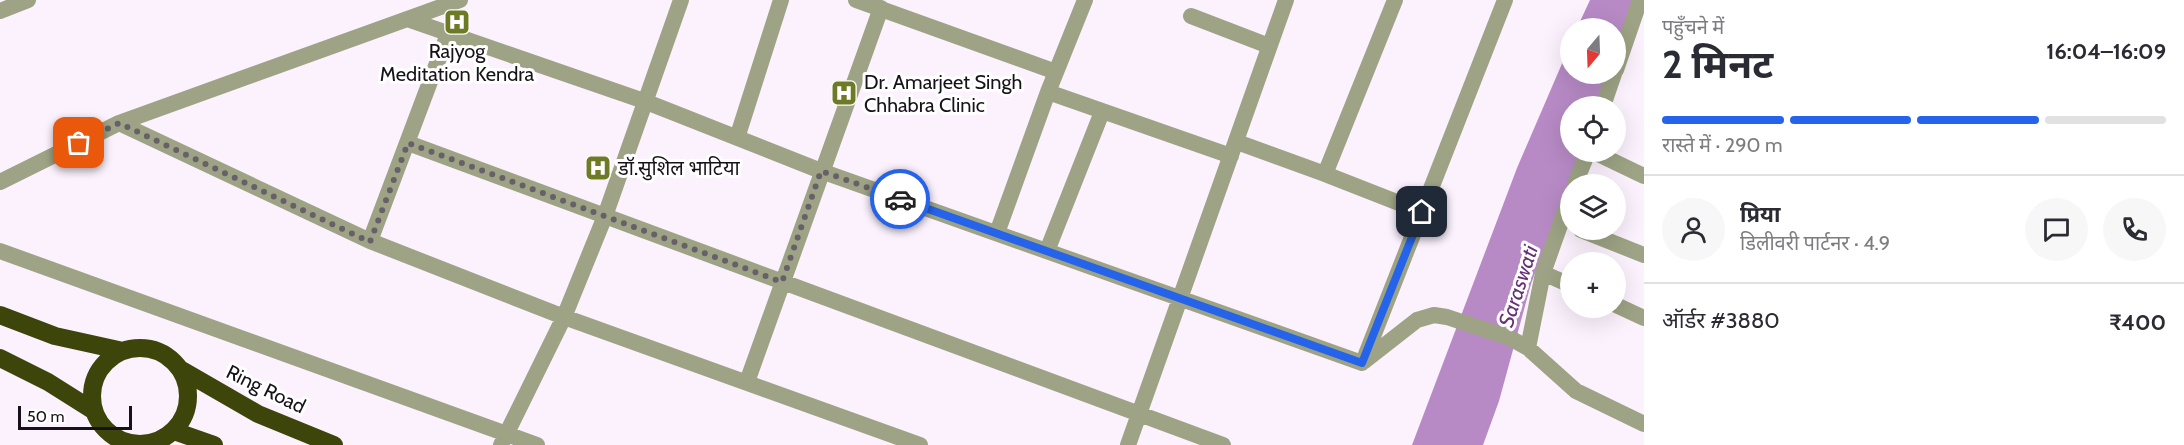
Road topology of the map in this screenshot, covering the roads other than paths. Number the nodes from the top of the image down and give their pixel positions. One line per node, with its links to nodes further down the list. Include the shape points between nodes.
1 (28, 0): 12 (street)
2 (460, 0): 14 (street)
3 (681, 0): 20 (street)
4 (781, 0): 23 (street)
5 (856, 0): 11 (street)
6 (1085, 0): 18 (street)
7 (1286, 0): 17 (street)
8 (1395, 0): 28 (street)
9 (1505, 0): 31 (street)
10 (1640, 0): 16 (street)
11 (881, 8): 18 (street); 27 (street)
12 (0, 11)
13 (1191, 16): 17 (street)
14 (407, 18): 15 (street); 22 (street)
15 (448, 34): 20 (street); 24 (street)
16 (1626, 40)
17 (1269, 46): 25 (street)
18 (1056, 72): 19 (street)
19 (1047, 92): 21 (street); 33 (street)
20 (644, 101): 23 (street); 32 (street)
21 (1102, 112): 25 (street); 38 (street)
22 (119, 123): 30 (street); 36 (street)
23 (737, 138): 27 (street)
24 (408, 143): 32 (street); 36 (street)
25 (1234, 149): 28 (street); 43 (street)
26 (1615, 162): 29 (street)
27 (821, 171): 33 (street); 42 (street)
28 (1325, 174): 31 (street)
29 (1644, 176)
30 (0, 182)
31 (1422, 212): 51 (street)
32 (605, 216): 42 (street); 46 (street)
33 (997, 233): 38 (street)
34 (1560, 236): 40 (street)
35 (1606, 240): 39 (street)
36 (370, 242): 46 (street)
37 (0, 251): 58 (street)
38 (1047, 251): 43 (street)
39 (1644, 255)
40 (1543, 273): 41 (street); 48 (street)
41 (1560, 281)
42 (782, 282): 53 (street); 55 (street)
43 (1179, 298): 51 (street); 55 (street)
44 (1626, 310): 47 (street)
45 (0, 315): 49 (highway, via 55,336)
46 (564, 317): 53 (street); 58 (street)
47 (1644, 318)
48 (1528, 348): 51 (street, via 1510,338 1434,315 1417,320); 56 (street, via 1576,391)
49 (123, 351): 52 (highway, via 154,350); 54 (highway, via 112,357 97,375)
50 (0, 358): 54 (highway)
51 (1362, 363)
52 (180, 369): 57 (highway, via 187,387 187,408); 60 (highway, Ring Road, via 258,414)
53 (747, 382): 62 (street)
54 (94, 411): 57 (highway, via 104,429 124,442 150,444)
55 (1138, 415): 63 (street); 64 (street)
56 (1644, 424)
57 (174, 431): 59 (highway)
58 (503, 439): 61 (street)
59 (214, 445)
60 (334, 445)
61 (537, 445)
62 (920, 445)
63 (1128, 445)
64 (1223, 445)

